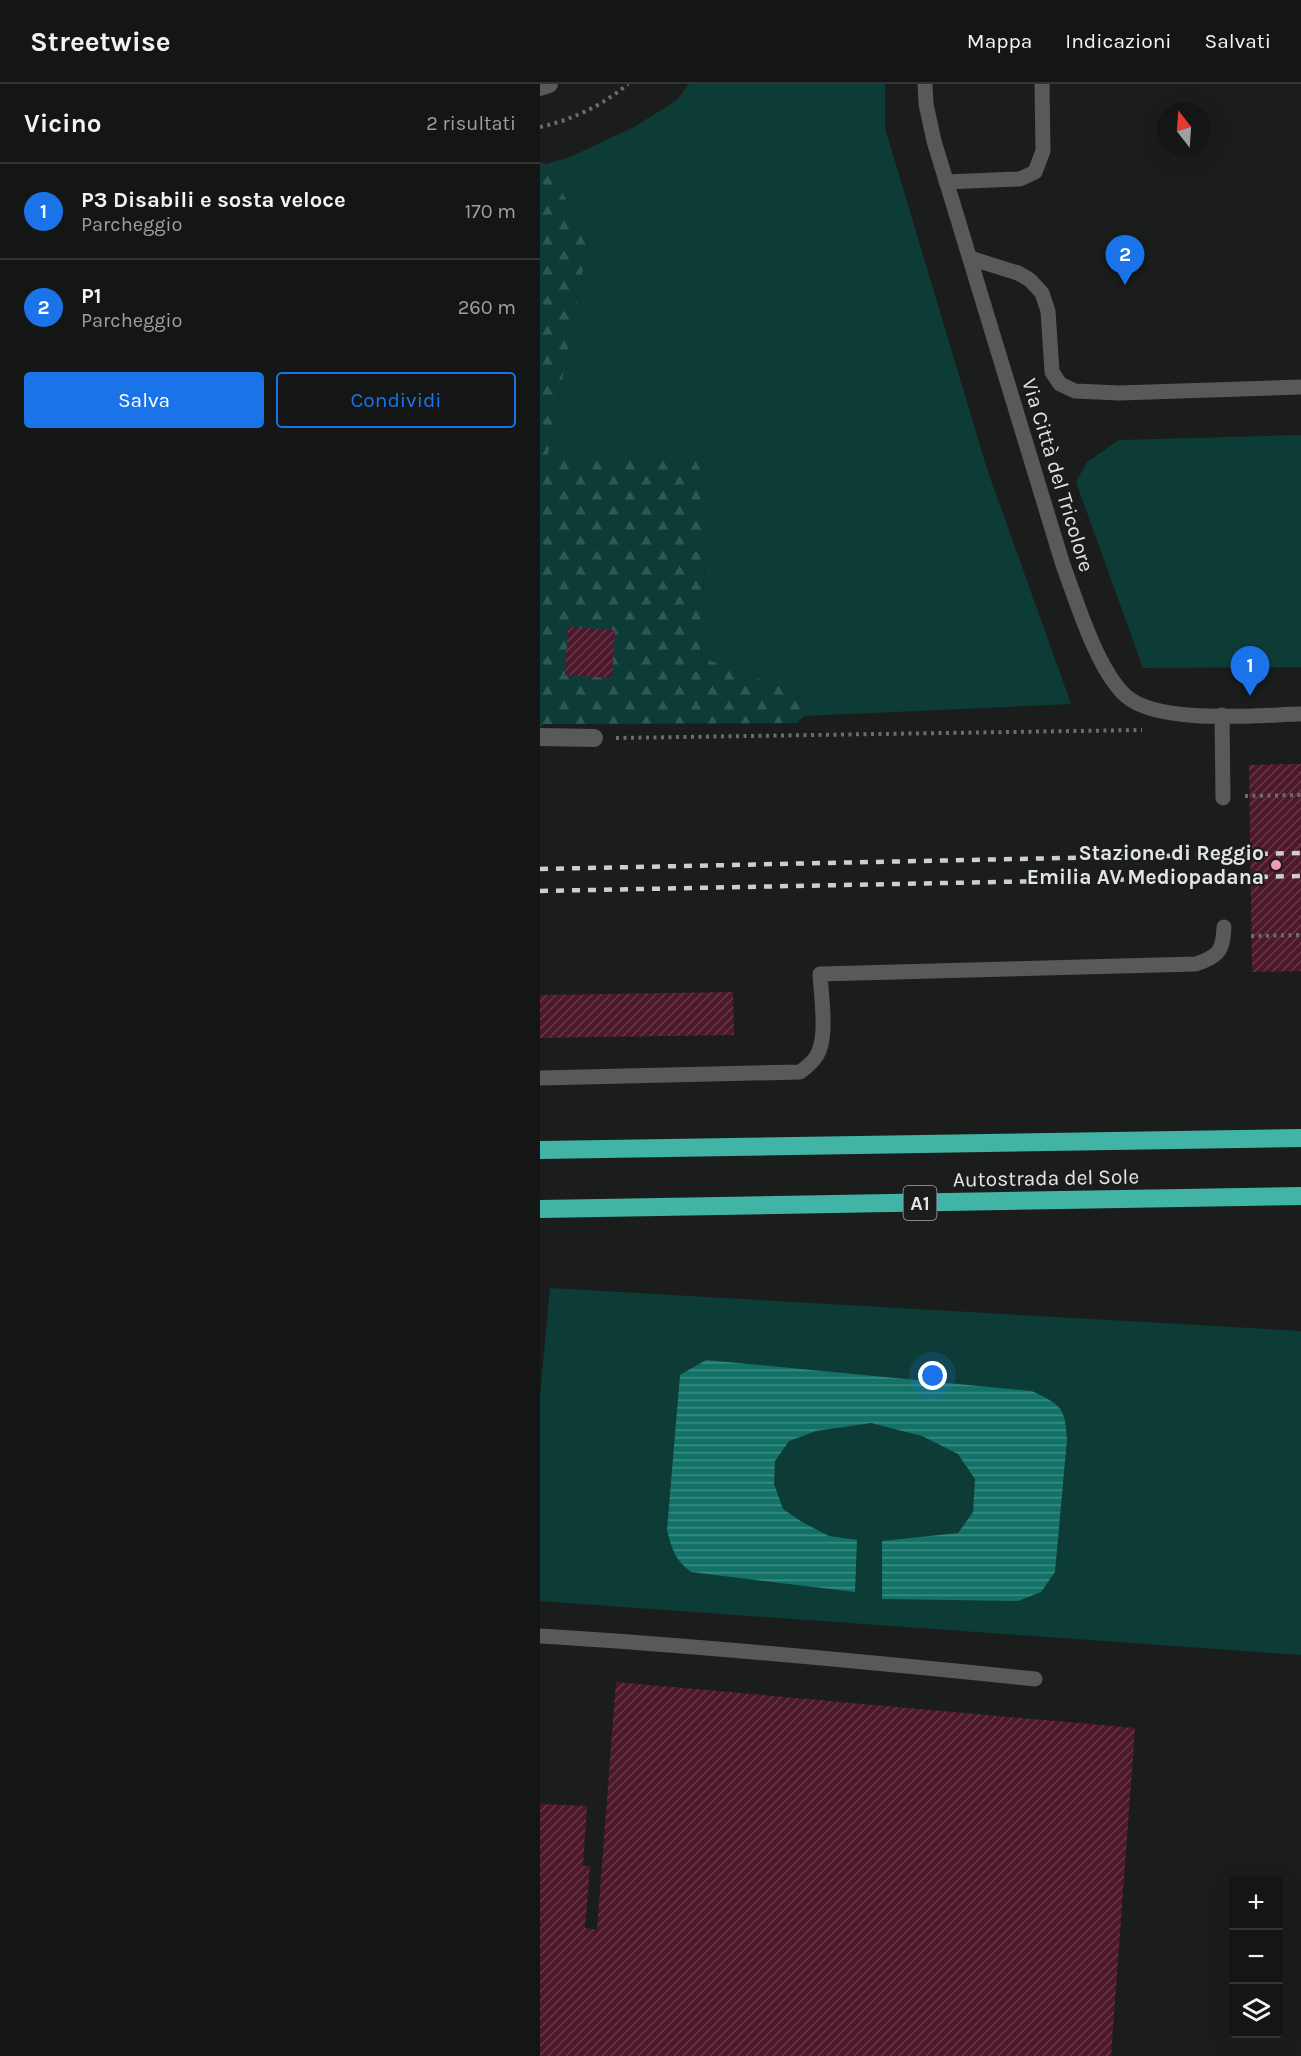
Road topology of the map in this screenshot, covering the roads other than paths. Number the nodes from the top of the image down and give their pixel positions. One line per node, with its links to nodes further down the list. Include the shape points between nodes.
1 (549, 84): 4 (street)
2 (926, 84): 5 (lane, Via Città del Tricolore, via 926,104)
3 (1042, 84): 5 (lane, via 1043,151 1035,172 1020,179)
4 (540, 87)
5 (946, 182): 6 (lane, Via Città del Tricolore)
6 (970, 258): 7 (lane, via 1018,273 1042,293 1048,311 1052,372 1060,384 1075,391); 9 (lane, Via Città del Tricolore, via 1063,565 1102,662 1127,697 1149,709 1174,715)
7 (1301, 387)
8 (1301, 714): 9 (lane, Via Città del Tricolore)
9 (1222, 715): 12 (lane)
10 (540, 737): 11 (street)
11 (594, 738)
12 (1223, 798)
13 (1224, 927): 14 (lane, via 1223,945 1212,958 1196,964 820,974 820,1051 800,1072)
14 (540, 1078)
15 (1301, 1138): 16 (highway, Autostrada del Sole)
16 (540, 1150)
17 (1301, 1196): 18 (highway, Autostrada del Sole / A1)
18 (540, 1209)
19 (540, 1636): 20 (lane, via 856,1660)
20 (1035, 1679)

